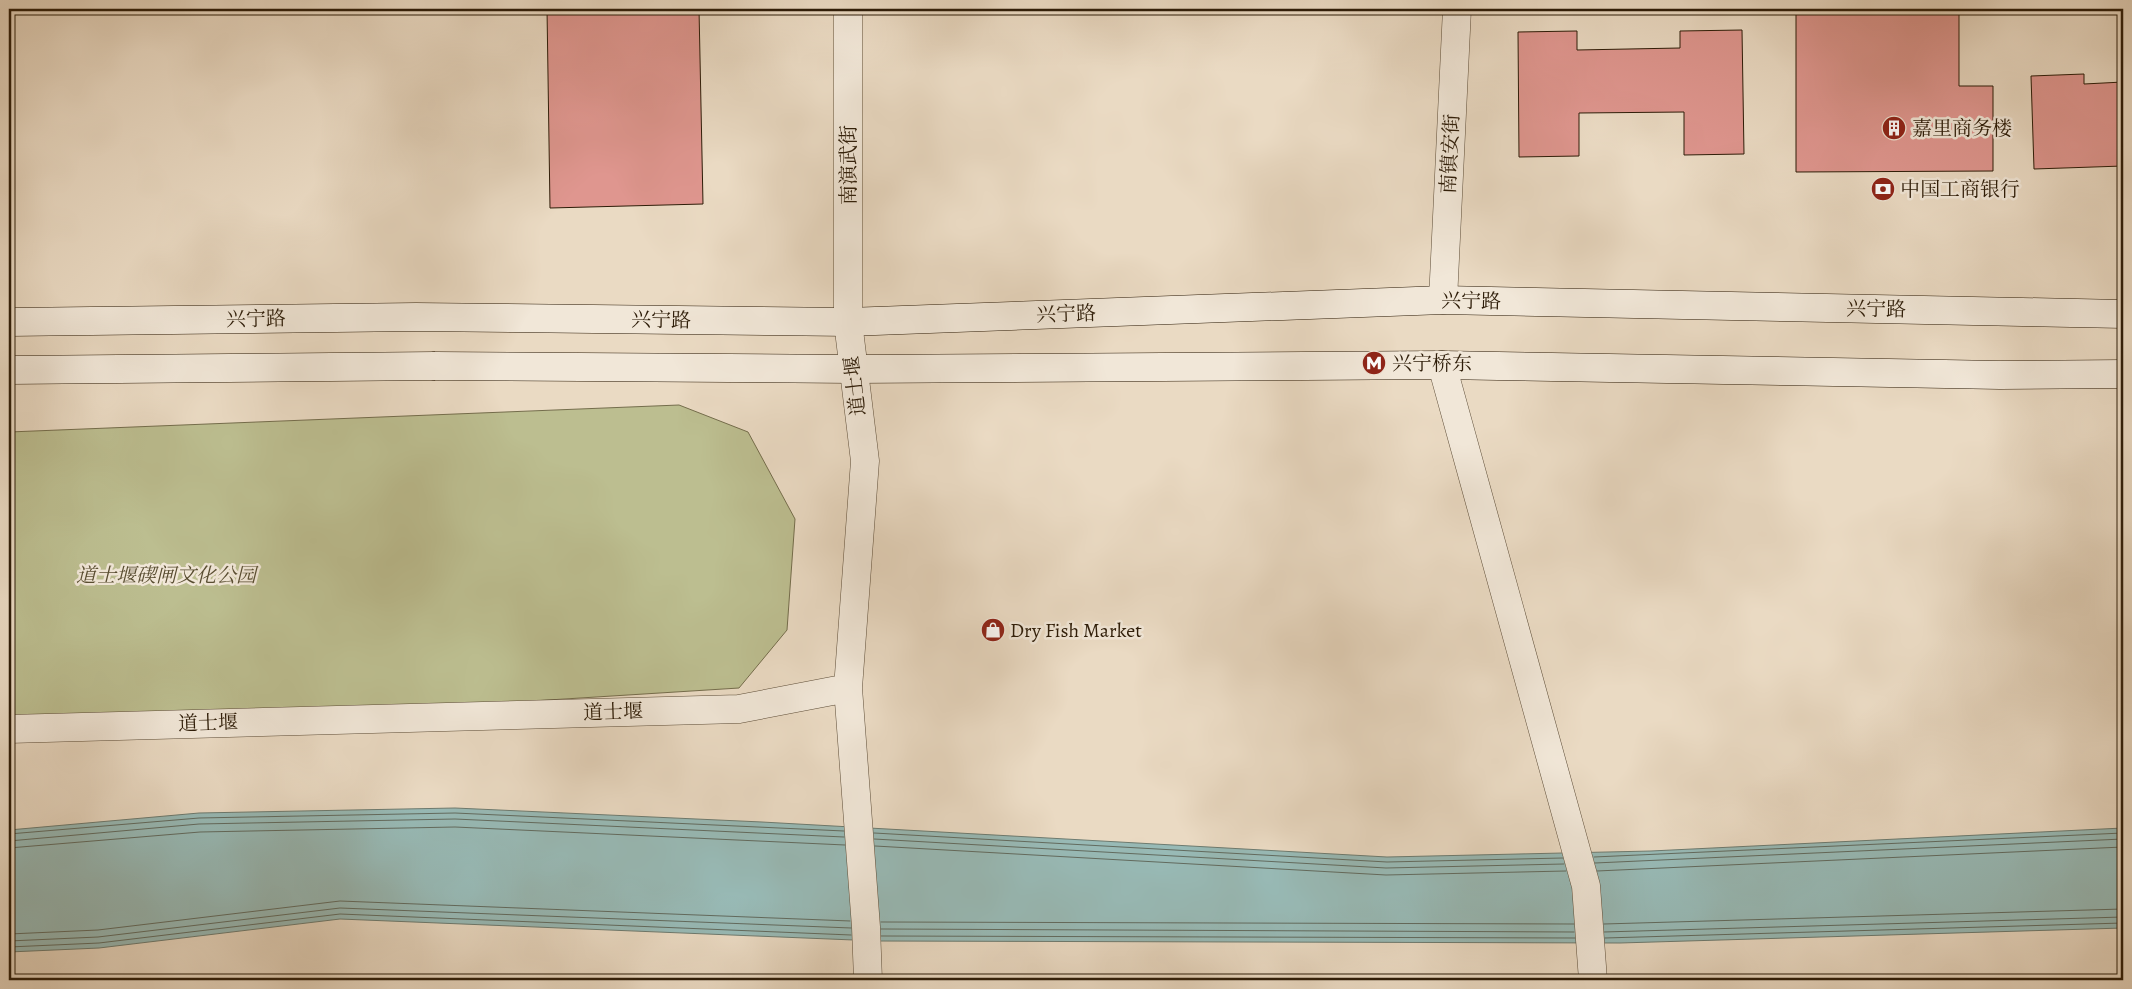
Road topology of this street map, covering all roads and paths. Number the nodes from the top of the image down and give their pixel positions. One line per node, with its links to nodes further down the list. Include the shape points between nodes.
1 (848, 9): 6 (main road, 南演武街)
2 (1457, 9): 3 (main road, 南镇安街)
3 (1443, 300): 4 (main road, 兴宁路); 6 (main road, 兴宁路)
4 (2123, 314)
5 (9, 322): 6 (main road, 兴宁路, via 416,318)
6 (848, 322): 8 (main road, 道士堰)
7 (1442, 366): 8 (main road); 10 (main road); 13 (main road, via 1586,886)
8 (853, 369): 9 (main road, bridge, via 434,366); 11 (main road, 道士堰, via 865,462)
9 (9, 370)
10 (2123, 374)
11 (848, 688): 12 (main road, 道士堰, via 739,709); 14 (main road)
12 (9, 729)
13 (1592, 977)
14 (868, 980)

